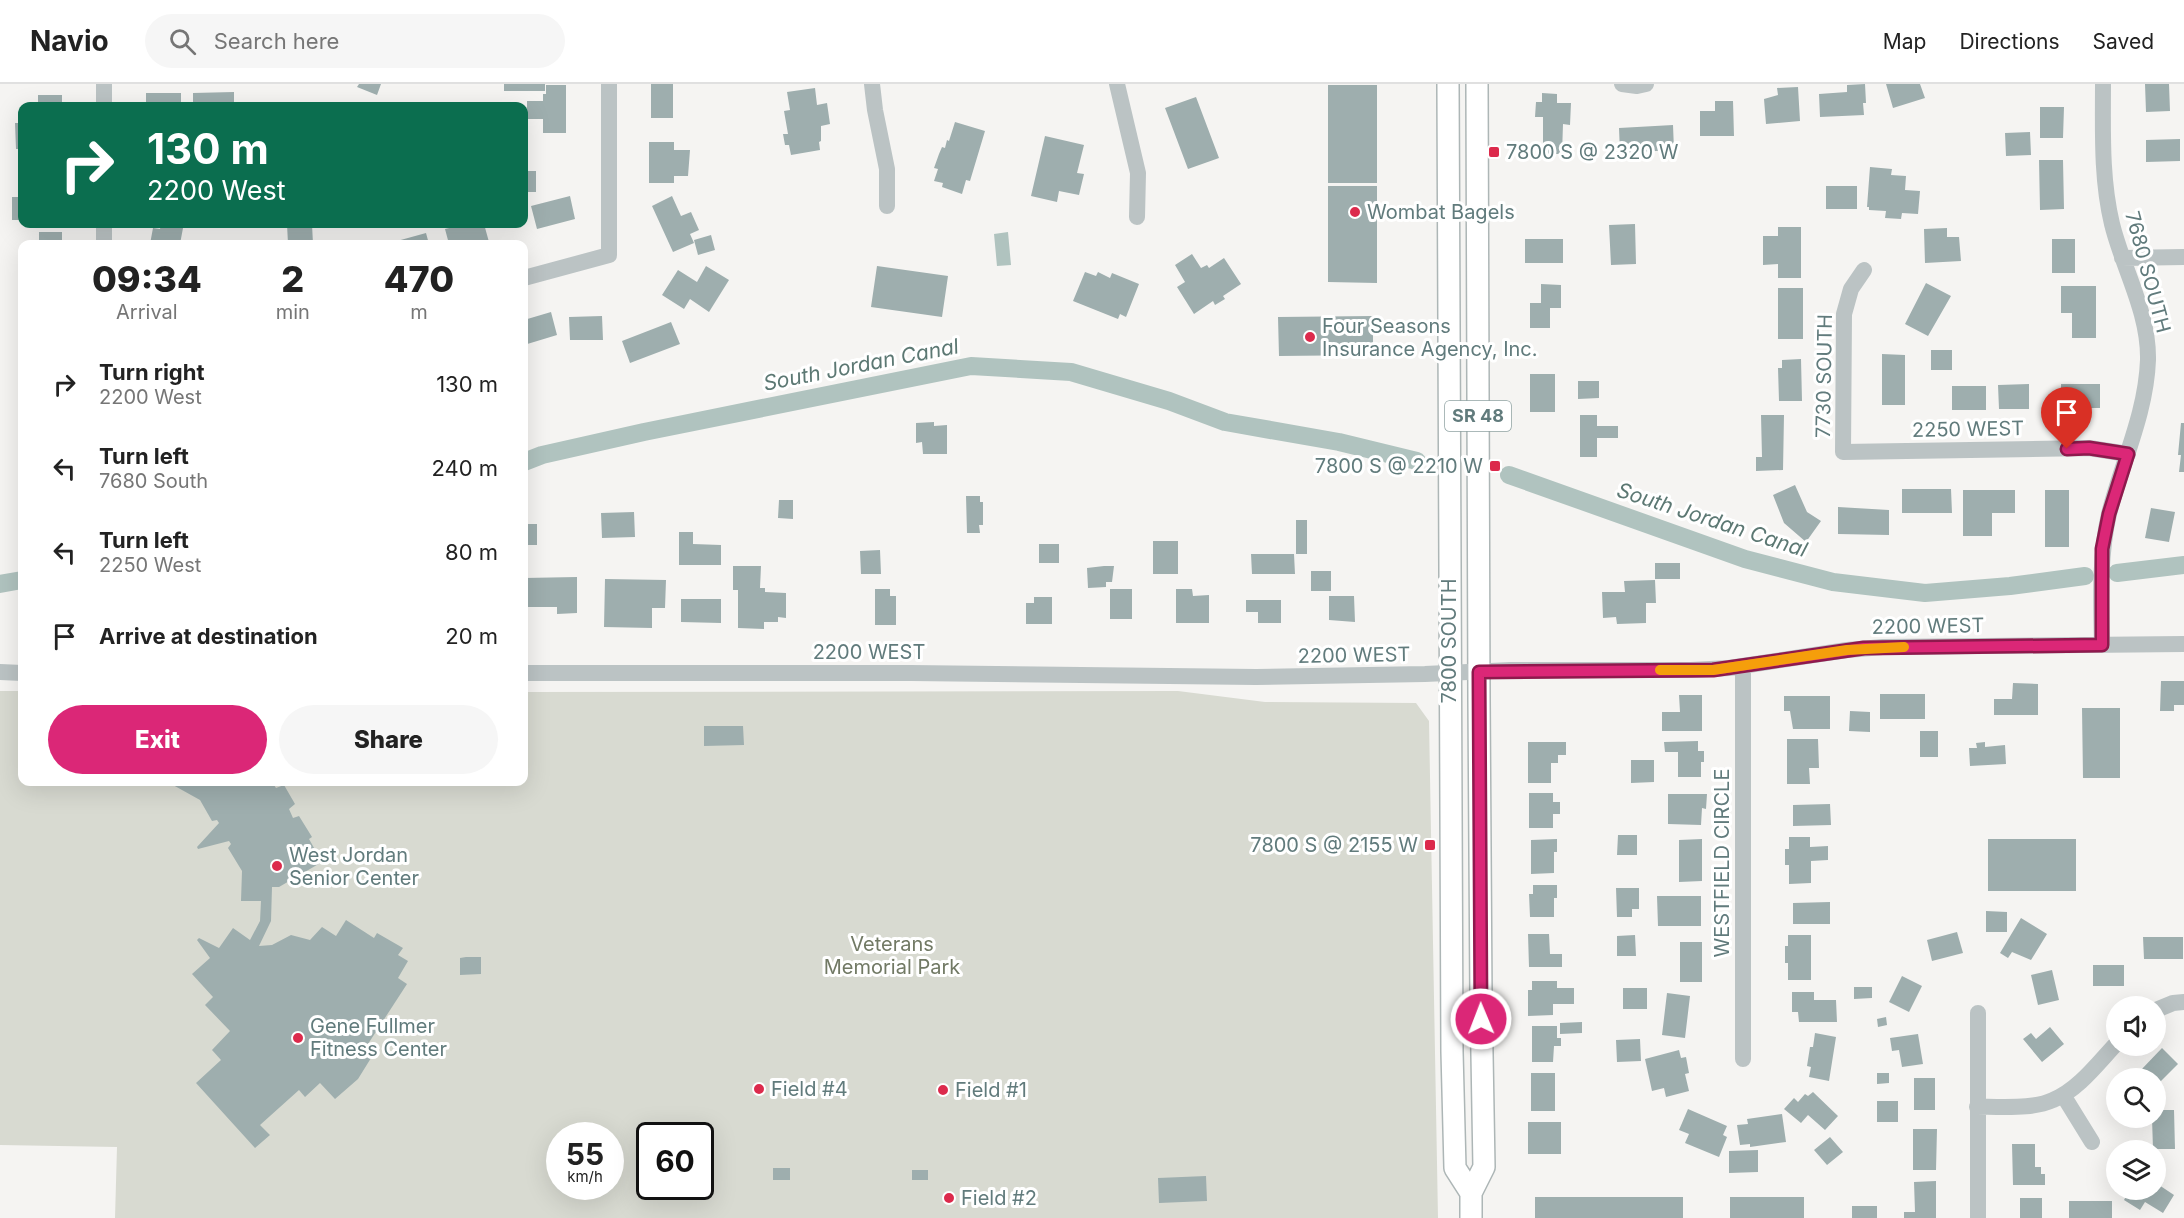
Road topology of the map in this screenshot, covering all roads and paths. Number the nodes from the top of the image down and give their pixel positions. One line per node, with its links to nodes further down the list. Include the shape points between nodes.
1 (104, 84): 10 (street)
2 (609, 84): 16 (street, via 609,255)
3 (872, 84): 11 (street, via 887,169)
4 (1117, 84): 12 (street, via 1138,173)
5 (1448, 84): 26 (main road, 7800 SOUTH / SR 48)
6 (1478, 84): 23 (main road, 7800 SOUTH / SR 48)
7 (1622, 84): 8 (street)
8 (1646, 84)
9 (2103, 84): 14 (street, 7680 SOUTH, via 2106,197)
10 (104, 102)
11 (887, 206)
12 (1137, 217)
13 (2184, 257): 14 (street)
14 (2122, 258): 18 (street, 7680 SOUTH, via 2145,327 2148,358 2145,393)
15 (1864, 270): 17 (street, 7730 SOUTH, via 1851,289 1844,314)
16 (528, 277)
17 (1843, 452): 18 (street, 2250 WEST, via 2089,448)
18 (2128, 454): 20 (street, 7680 SOUTH, via 2102,549)
19 (2184, 644): 20 (street, 2200 WEST)
20 (2102, 645): 21 (street, 2200 WEST, via 1864,648)
21 (1743, 666): 23 (street, 2200 WEST); 31 (street, WESTFIELD CIRCLE)
22 (0, 672): 24 (street)
23 (1479, 672): 26 (street, 2200 WEST); 35 (main road, 7800 SOUTH / SR 48, via 1484,1167)
24 (18, 673)
25 (528, 673): 26 (street, 2200 WEST, via 1256,677)
26 (1449, 673): 35 (main road, 7800 SOUTH / SR 48, via 1455,1168)
27 (2184, 1002): 28 (street)
28 (2166, 1006)
29 (1978, 1013): 33 (street)
30 (2106, 1054): 32 (street)
31 (1743, 1059)
32 (2063, 1095): 33 (street, via 2039,1104); 34 (street)
33 (1977, 1107): 37 (street)
34 (2092, 1142)
35 (1471, 1193): 36 (main road, 7800 SOUTH / SR 48)
36 (1471, 1218)
37 (1978, 1218)

